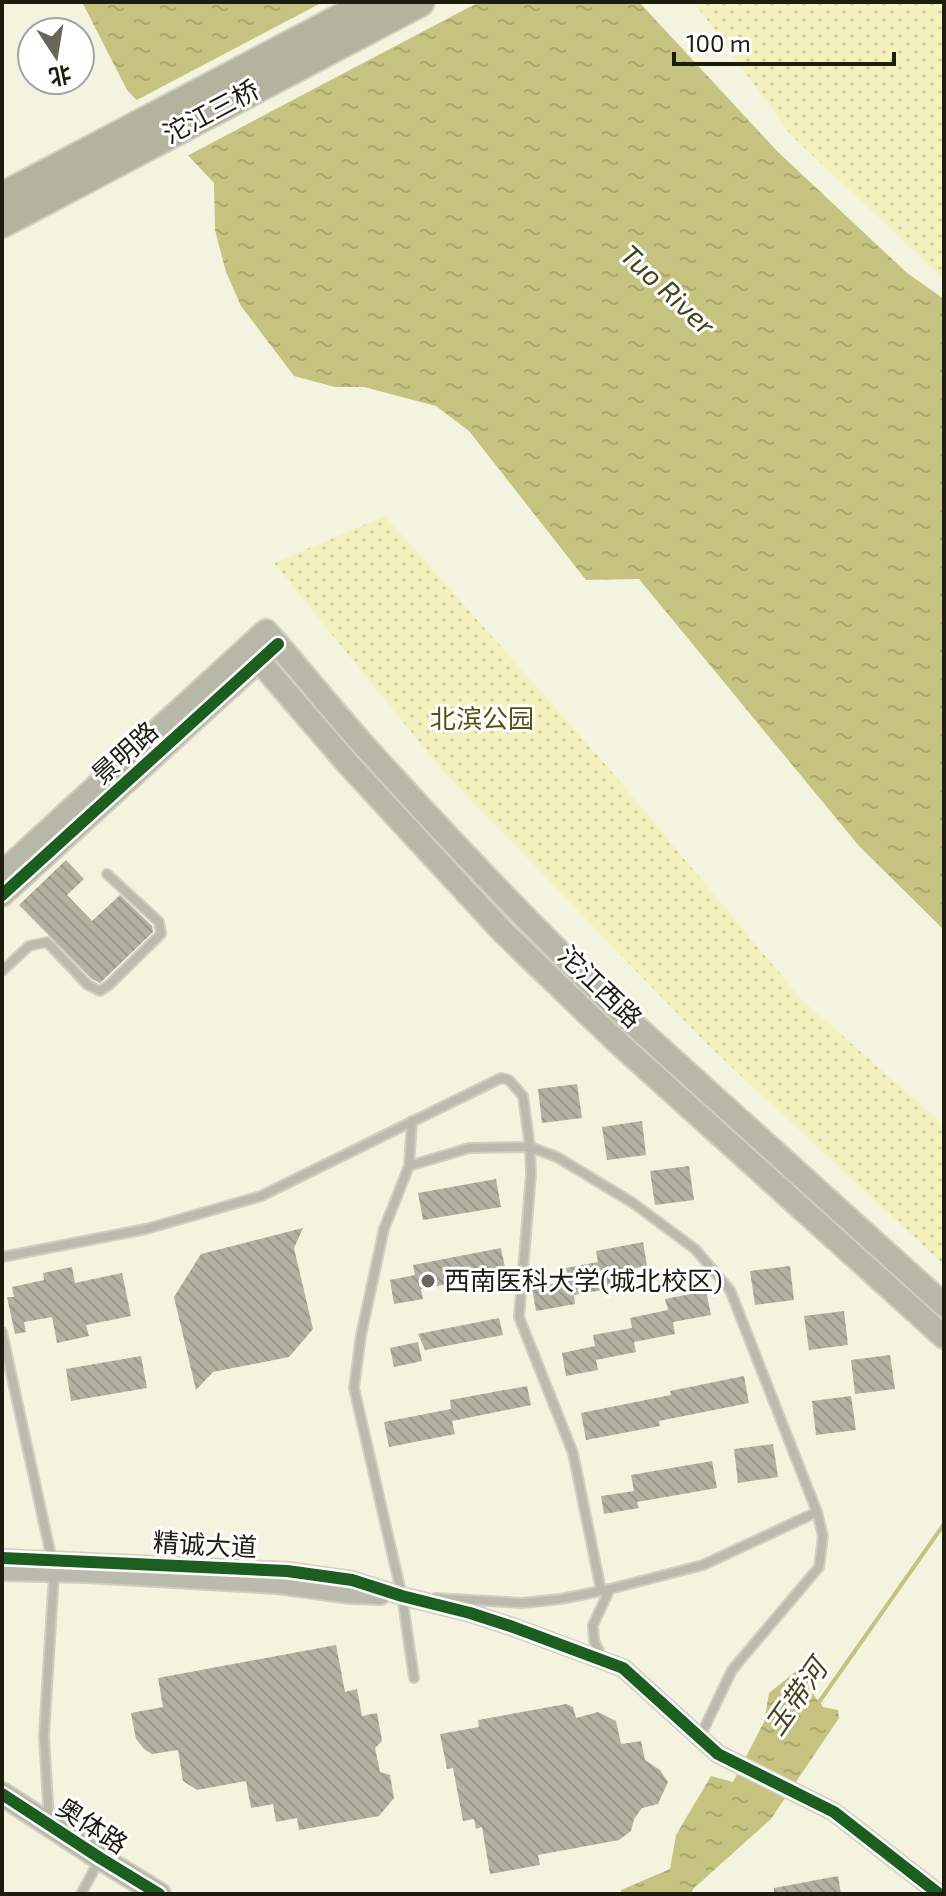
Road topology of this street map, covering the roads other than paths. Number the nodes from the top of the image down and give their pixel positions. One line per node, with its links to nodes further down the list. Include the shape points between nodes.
1 (372, 2): 3 (highway, 沱江三桥)
2 (420, 2): 4 (highway, 沱江三桥)
3 (2, 197)
4 (2, 223)
5 (272, 638): 6 (main road, 景明路); 15 (main road, 沱江西路, via 445,834 583,976)
6 (253, 654): 7 (main road, 景明路); 9 (main road, 景明路); 17 (main road, 沱江西路, via 503,932)
7 (2, 873)
8 (107, 874): 10 (lane, via 159,922 161,934 109,985 100,991 88,985 47,942 29,946)
9 (2, 895)
10 (2, 971)
11 (412, 1121): 12 (lane, via 501,1078 523,1096); 13 (lane); 14 (lane, via 261,1196 146,1229)
12 (530, 1147): 13 (lane, via 469,1148); 18 (lane, via 557,1157 633,1203 695,1249 730,1290); 22 (lane, via 519,1317 573,1453)
13 (409, 1166): 23 (lane, via 384,1229 354,1388)
14 (2, 1257)
15 (944, 1305)
16 (2, 1332): 20 (lane)
17 (944, 1337)
18 (817, 1512): 22 (lane, via 703,1565); 26 (lane, via 823,1536 819,1567 732,1670)
19 (2, 1558): 20 (street, 精诚大道)
20 (53, 1567): 21 (street, 精诚大道); 23 (street, 精诚大道, via 287,1571 352,1580); 29 (lane, via 44,1736)
21 (2, 1572)
22 (606, 1590): 23 (lane, via 522,1603); 24 (lane, via 593,1625)
23 (402, 1596): 24 (street, 精诚大道, via 470,1613); 25 (lane)
24 (604, 1660): 26 (street, 精诚大道, via 623,1668)
25 (414, 1678)
26 (700, 1737): 34 (street, 精诚大道, via 718,1754 834,1812)
27 (2, 1794): 29 (main road, 奥体路)
28 (2, 1809): 30 (main road, 奥体路)
29 (49, 1825): 30 (main road, 奥体路)
30 (97, 1864): 31 (lane); 32 (main road, 奥体路); 33 (main road, 奥体路)
31 (81, 1894)
32 (134, 1894)
33 (159, 1894)
34 (939, 1894)

